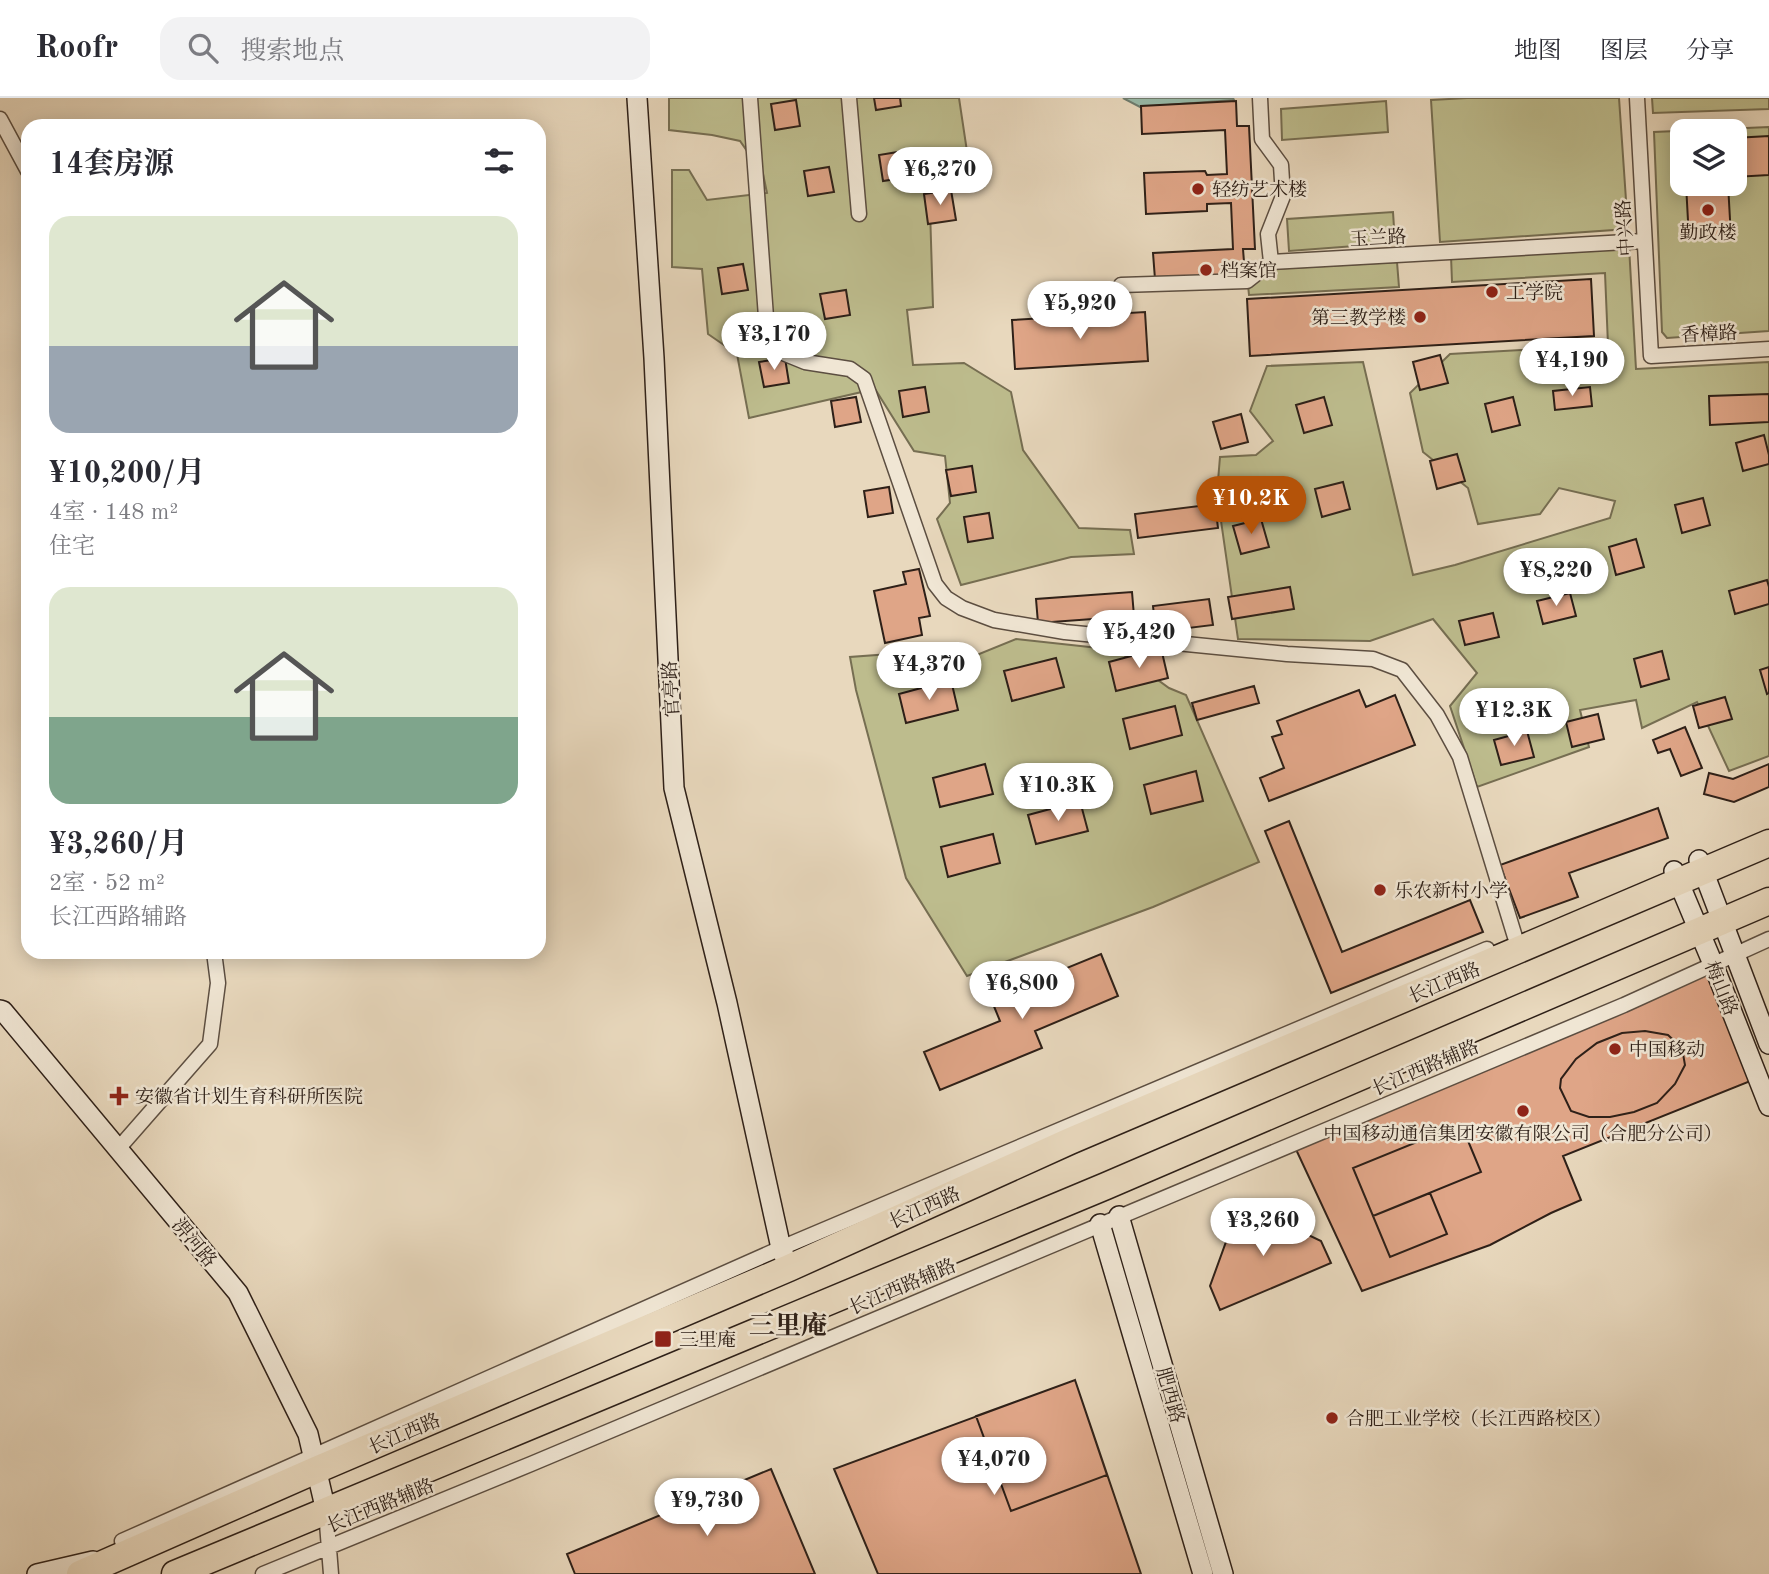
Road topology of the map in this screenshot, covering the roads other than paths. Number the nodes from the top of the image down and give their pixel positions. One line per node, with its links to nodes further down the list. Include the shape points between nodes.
1 (637, 98): 31 (street, 官亭路, via 674,788)
2 (750, 98): 20 (street, via 770,338 783,353 805,362 850,369 864,379 935,584 946,598 994,620 1065,632 1373,659 1402,670 1437,715 1460,757)
3 (849, 98): 8 (street)
4 (1261, 98): 10 (street, via 1262,139 1281,165 1283,197 1268,234)
5 (1637, 98): 9 (street, 中兴路)
6 (0, 120): 7 (street)
7 (21, 158)
8 (859, 214)
9 (1644, 241): 10 (street, 玉兰路); 13 (street, 中兴路)
10 (1271, 262): 11 (street, via 1247,281)
11 (1121, 285)
12 (1769, 349): 13 (street, 香樟路)
13 (1651, 356)
14 (1769, 830): 16 (street)
15 (1769, 844): 16 (highway, 长江西路)
16 (1701, 865): 17 (highway, 长江西路); 19 (street, 梅山路)
17 (1676, 876): 19 (street, 梅山路); 20 (street); 31 (highway, 长江西路, via 1070,1141)
18 (1769, 901): 19 (highway)
19 (1711, 927): 22 (street, 梅山路); 24 (street, 梅山路); 33 (highway, via 1106,1186)
20 (1515, 937): 31 (street)
21 (1769, 939): 22 (street, 长江西路辅路)
22 (1735, 954): 24 (street, 长江西路辅路); 26 (street, 梅山路)
23 (215, 959): 28 (street, via 218,983 210,1044)
24 (1713, 964): 27 (street, 梅山路); 29 (street, 长江西路辅路)
25 (0, 1010): 28 (street, 淠河路)
26 (1769, 1044)
27 (1769, 1106)
28 (118, 1149): 32 (street, 淠河路, via 238,1293 308,1434)
29 (1119, 1216): 30 (street, 长江西路辅路); 41 (street, 肥西路)
30 (1100, 1224): 34 (street, 长江西路辅路); 40 (street, 肥西路)
31 (785, 1258): 32 (highway, 长江西路)
32 (315, 1463): 33 (street, 淠河路); 35 (street); 35 (highway, 长江西路, via 128,1553)
33 (326, 1511): 34 (street); 37 (highway)
34 (328, 1547): 38 (street, 长江西路辅路); 39 (street)
35 (71, 1571): 36 (street)
36 (37, 1574)
37 (175, 1574)
38 (263, 1574)
39 (331, 1574)
40 (1203, 1574)
41 (1223, 1574)

